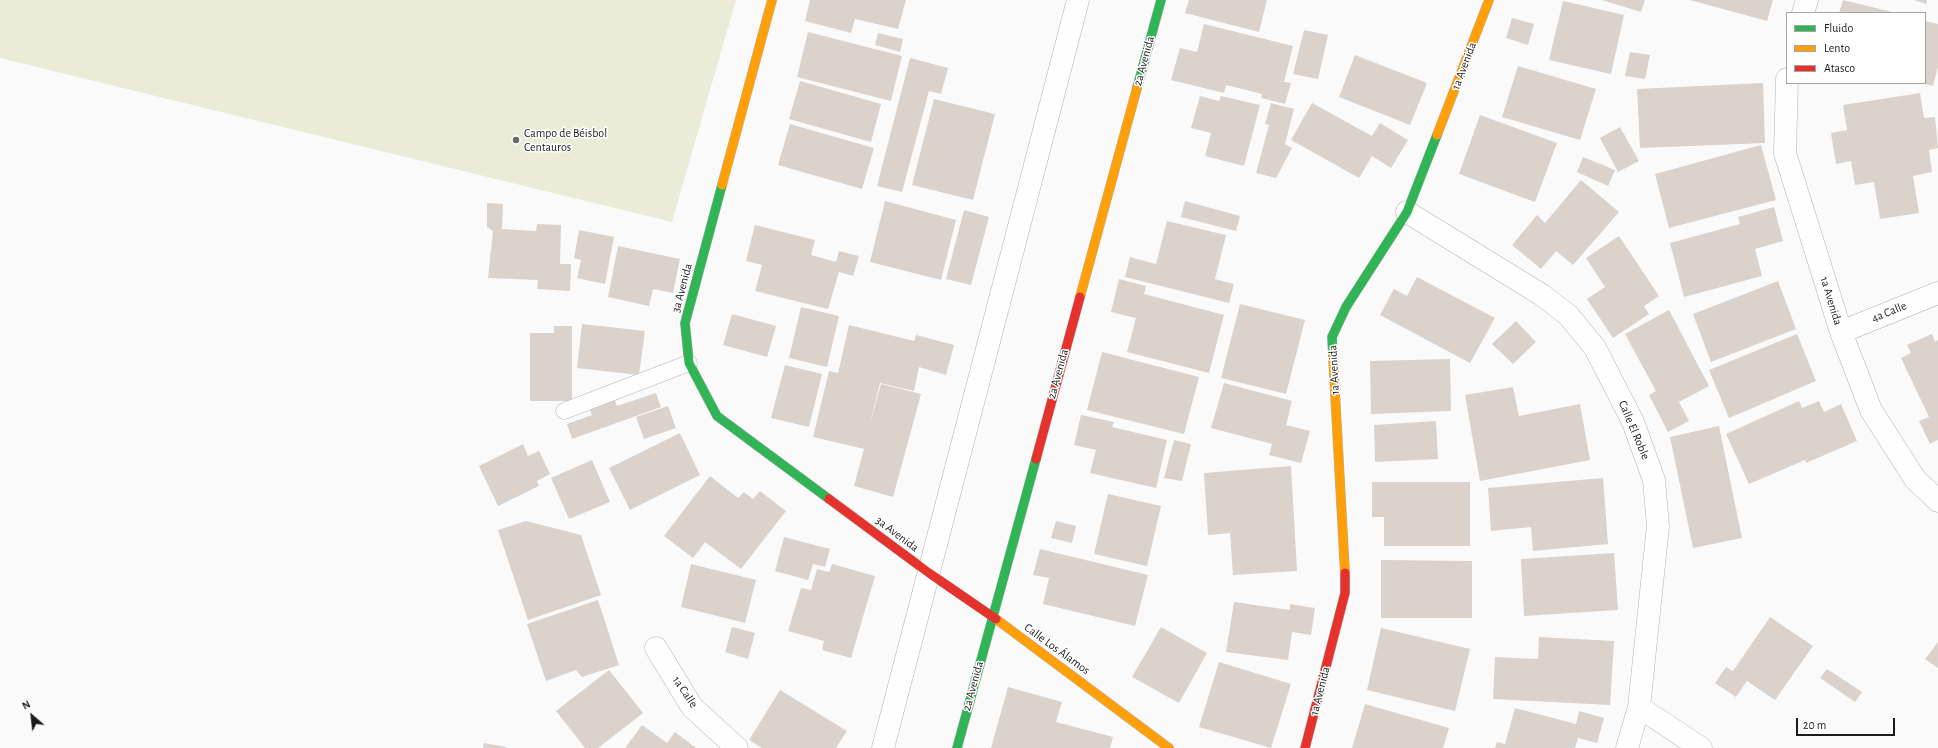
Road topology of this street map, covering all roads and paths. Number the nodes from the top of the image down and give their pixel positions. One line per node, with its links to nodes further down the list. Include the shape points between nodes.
1 (772, 0): 11 (street, 3a Avenida, via 685,323)
2 (1078, 0): 14 (street)
3 (1161, 0): 15 (street, 2a Avenida)
4 (1490, 0): 8 (street, 1a Avenida)
5 (1807, 0): 6 (street)
6 (1803, 12)
7 (1787, 84): 10 (street, 1a Avenida, via 1786,153)
8 (1406, 212): 17 (street, Calle El Roble, via 1542,295 1568,315 1595,348 1633,422 1654,480 1658,526); 22 (street, 1a Avenida, via 1346,307 1332,337 1345,593)
9 (1938, 293): 10 (street, 4a Calle)
10 (1841, 332): 13 (street, 1a Avenida, via 1871,410 1915,479)
11 (689, 363): 12 (lane); 14 (street, 3a Avenida, via 717,416)
12 (564, 411)
13 (1938, 502)
14 (929, 573): 15 (street, Calle Los Álamos); 19 (street)
15 (992, 616): 20 (street, 2a Avenida); 21 (street, Calle Los Álamos)
16 (656, 648): 18 (street, 1a Calle, via 692,707)
17 (1638, 707): 23 (street, Calle El Roble); 24 (street)
18 (737, 748)
19 (883, 748)
20 (957, 748)
21 (1169, 748)
22 (1305, 748)
23 (1627, 748)
24 (1701, 748)

